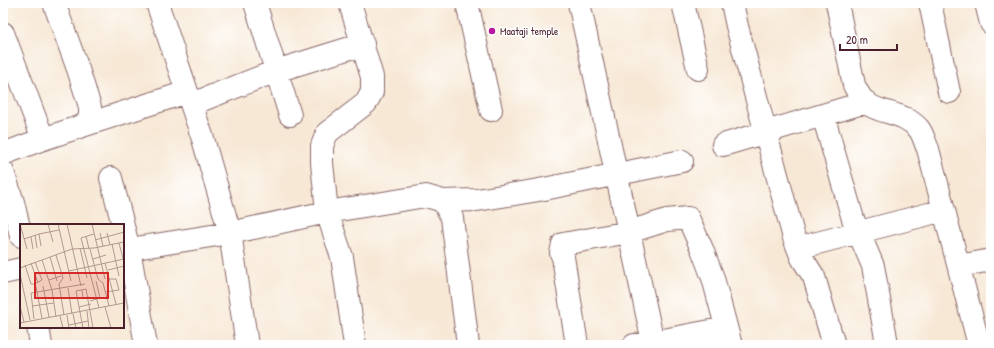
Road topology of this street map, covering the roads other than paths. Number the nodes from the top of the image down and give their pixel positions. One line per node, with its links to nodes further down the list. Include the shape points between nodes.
1 (54, 3): 23 (street, via 90,107 90,119)
2 (157, 3): 18 (street)
3 (254, 3): 16 (street)
4 (350, 3): 14 (street)
5 (466, 3): 20 (street)
6 (579, 3): 30 (street)
7 (683, 3): 15 (street)
8 (732, 3): 24 (street)
9 (838, 3): 19 (street, via 854,85)
10 (930, 3): 17 (street)
11 (986, 3): 12 (street)
12 (991, 23)
13 (3, 33): 25 (street)
14 (363, 44): 16 (street); 34 (street, via 372,77 372,92 366,103 327,134 322,146)
15 (698, 69)
16 (276, 71): 18 (street); 21 (street)
17 (949, 92)
18 (189, 98): 23 (street); 39 (street)
19 (866, 102): 22 (street); 33 (street, via 875,108 904,117 919,130 928,149)
20 (491, 110)
21 (290, 115)
22 (823, 115): 24 (street); 38 (street)
23 (82, 126): 25 (street)
24 (767, 132): 26 (street); 41 (street)
25 (43, 139): 27 (street)
26 (723, 145)
27 (3, 154)
28 (682, 161): 30 (street)
29 (3, 172): 36 (street)
30 (616, 175): 32 (street, via 477,200); 37 (street)
31 (111, 178): 35 (street)
32 (443, 202): 34 (street, via 426,196); 54 (street, via 452,218)
33 (944, 210): 38 (street); 44 (street)
34 (327, 212): 39 (street); 53 (street, via 342,257)
35 (122, 224)
36 (20, 232)
37 (629, 232): 48 (street, via 667,220 688,218 712,278); 49 (street); 55 (street, via 563,244 561,252)
38 (858, 232): 41 (street); 57 (street, via 873,266 886,338)
39 (230, 233): 42 (street); 52 (street)
40 (124, 234): 42 (street)
41 (798, 248): 56 (street, via 814,277)
42 (126, 250): 51 (street)
43 (991, 260): 44 (street)
44 (959, 266): 58 (street)
45 (20, 269): 46 (street)
46 (3, 272)
47 (38, 328): 50 (street)
48 (728, 336): 49 (street)
49 (644, 343)
50 (41, 345)
51 (146, 345)
52 (248, 345)
53 (356, 345)
54 (468, 345)
55 (577, 345)
56 (834, 345)
57 (885, 345)
58 (979, 345)

